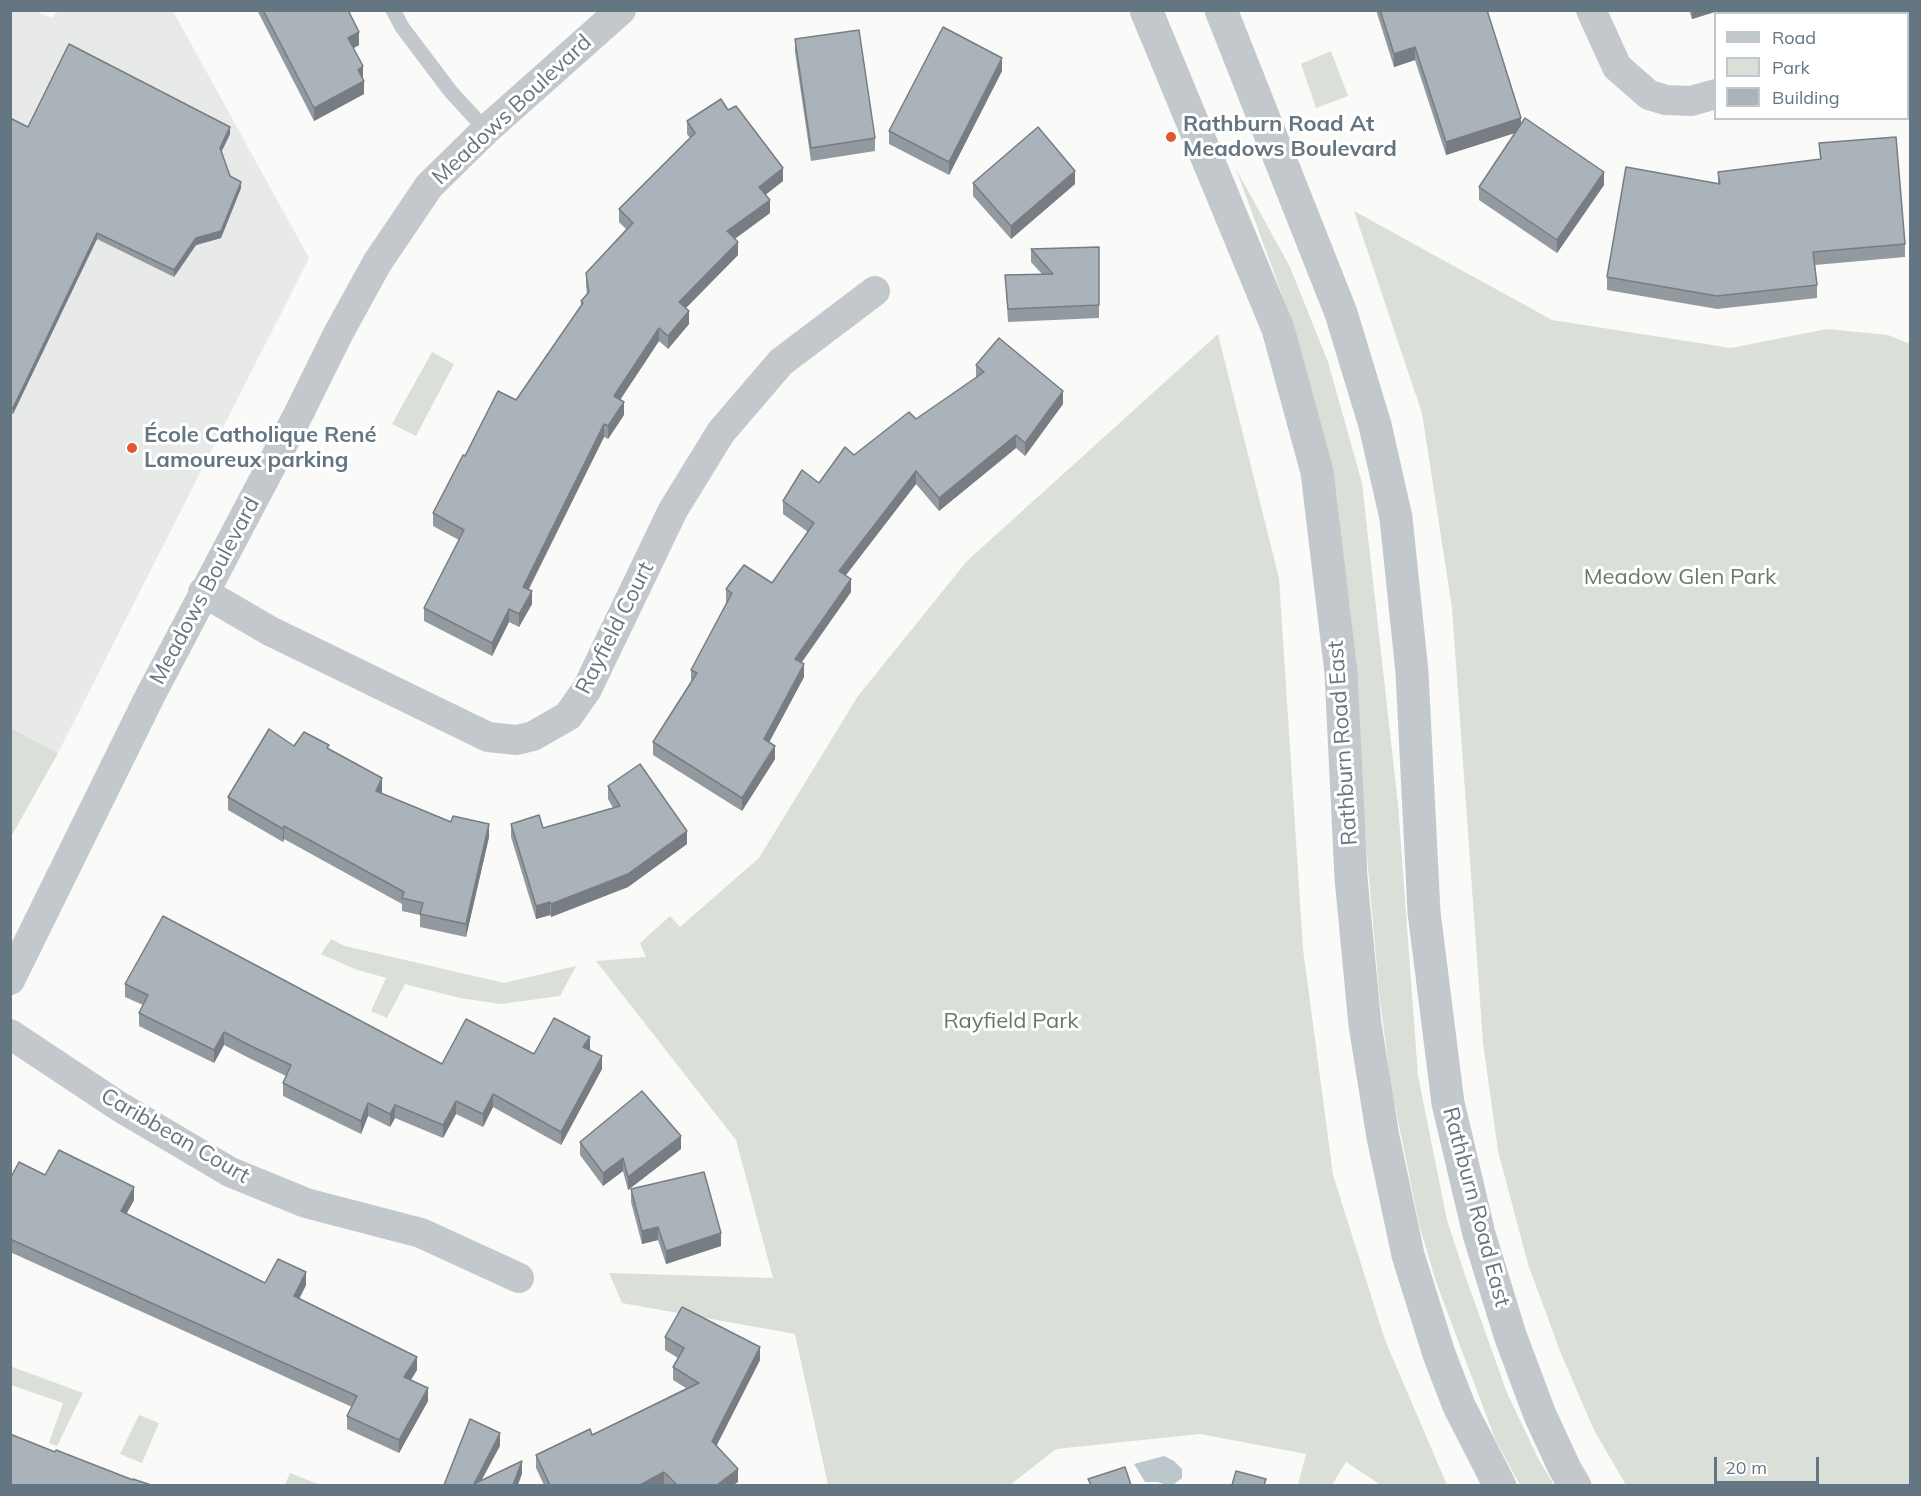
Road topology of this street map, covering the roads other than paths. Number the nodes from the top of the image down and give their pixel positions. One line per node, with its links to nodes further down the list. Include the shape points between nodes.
1 (393, 10): 7 (lane, via 451,92)
2 (621, 10): 7 (street, Meadows Boulevard)
3 (1146, 10): 13 (street, Rathburn Road East, via 1278,329 1317,472 1341,673 1365,1025 1383,1137 1408,1255 1438,1354 1459,1406)
4 (1221, 10): 14 (street, Rathburn Road East, via 1341,313 1375,425 1396,518 1412,672 1424,912 1448,1103 1479,1234 1510,1335 1540,1415)
5 (1591, 10): 6 (street, via 1617,67 1649,95 1691,101)
6 (1714, 95)
7 (486, 130): 9 (street, Meadows Boulevard, via 429,186 377,263)
8 (875, 291): 9 (street, Rayfield Court, via 781,363 721,432 673,510 587,689 568,716 533,736 517,740 488,737 270,632)
9 (203, 592): 10 (street, Meadows Boulevard)
10 (10, 980)
11 (10, 1034): 12 (street, Caribbean Court, via 120,1107 230,1172 306,1203 421,1233)
12 (519, 1278)
13 (1500, 1485)
14 (1575, 1485)

